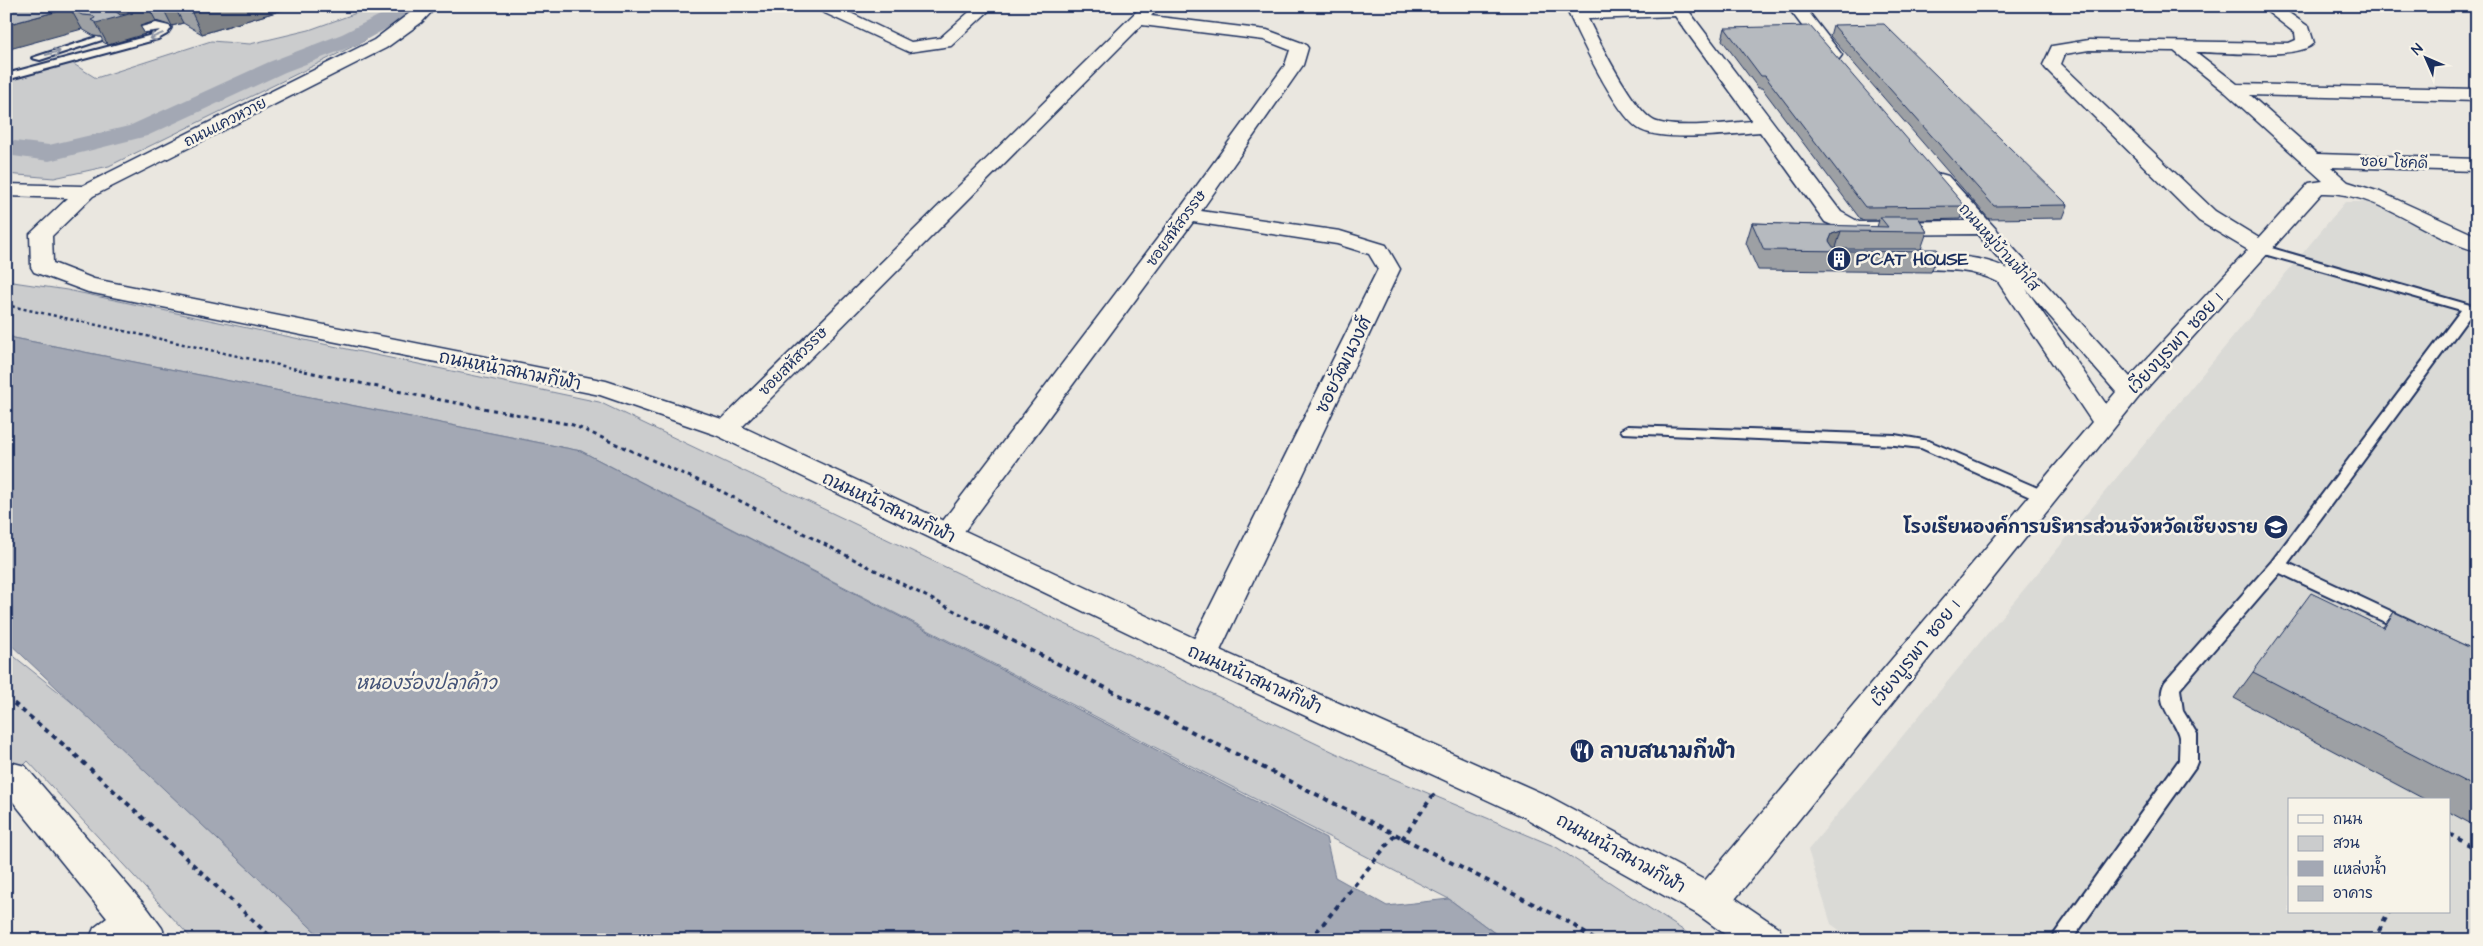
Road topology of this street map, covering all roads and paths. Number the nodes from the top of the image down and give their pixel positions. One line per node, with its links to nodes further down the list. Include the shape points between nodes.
1 (429, 6): 25 (street, ถนนแควหวาย, via 380,44)
2 (822, 6): 3 (street, via 909,48 945,42)
3 (986, 6)
4 (1796, 6): 15 (street, via 1803,31)
5 (2268, 6): 13 (street, via 2303,31 2305,43 2290,48)
6 (1677, 9): 7 (street); 11 (street)
7 (1575, 10): 19 (street, via 1631,111 1648,126 1678,129)
8 (1146, 13): 26 (street, ซอยสหัสวรรษ, via 1267,35 1299,48 1294,65); 35 (street, ซอยสหัสวรรษ)
9 (131, 31): 16 (lane, one-way to 16, via 156,26 166,28 156,37)
10 (1714, 32): 11 (street)
11 (1694, 33): 19 (street)
12 (100, 40): 14 (lane, one-way to 12)
13 (2178, 46): 17 (street); 29 (street, via 2089,45 2058,50 2052,65 2208,216)
14 (6, 66)
15 (1845, 69)
16 (6, 76)
17 (2232, 89): 18 (street); 20 (street)
18 (2477, 96)
19 (1766, 126): 27 (street, via 1833,217 1855,229)
20 (2312, 160): 21 (street, ซอย โชคดี); 23 (street)
21 (2477, 165)
22 (1929, 167): 27 (street, ถนนหมู่บ้านฟ้าใส)
23 (2341, 186): 28 (street, via 2373,196); 29 (street, เวียงบูรพา ซอย 1, via 2316,188)
24 (6, 190): 25 (street, ถนนแควหวาย)
25 (86, 192): 35 (street, ถนนหน้าสนามกีฬา, via 41,234 42,267 88,285 606,389)
26 (1187, 216): 38 (street, ซอยสหัสวรรษ); 41 (street, ซอยวัฒนวงศ์, via 1340,238 1378,250 1389,269)
27 (1981, 227): 33 (street, ถนนหมู่บ้านฟ้าใส)
28 (2477, 244)
29 (2261, 250): 32 (lane); 33 (street, เวียงบูรพา ซอย 1)
30 (1874, 262): 34 (street, via 1972,265 2006,277)
31 (6, 305): 45 (path, via 420,396 573,425 713,487)
32 (2473, 310): 39 (lane)
33 (2130, 392): 34 (street, เวียงบูรพา ซอย 1)
34 (2105, 422): 37 (street, เวียงบูรพา ซอย 1)
35 (725, 429): 38 (street, ถนนหน้าสนามกีฬา)
36 (1628, 430): 37 (lane, via 1895,440 1924,444)
37 (2044, 497): 49 (street, เวียงบูรพา ซอย 1)
38 (947, 534): 41 (street, ถนนหน้าสนามกีฬา)
39 (2278, 565): 40 (lane); 56 (lane, via 2171,687 2174,712 2188,734 2188,762)
40 (2423, 633)
41 (1202, 655): 43 (street, ถนนหน้าสนามกีฬา)
42 (6, 697): 52 (path, via 70,750)
43 (1452, 768): 47 (path); 49 (street, ถนนหน้าสนามกีฬา, via 1535,806)
44 (6, 775): 51 (street, via 13,776)
45 (1395, 835): 47 (path); 53 (path)
46 (2450, 835): 48 (path)
47 (1402, 839): 54 (path, via 1566,921)
48 (2477, 849)
49 (1710, 902): 55 (street, ถนนหน้าสนามกีฬา)
50 (2388, 914): 57 (path)
51 (130, 933)
52 (274, 940)
53 (1310, 940)
54 (1595, 940)
55 (1765, 940)
56 (2060, 940)
57 (2374, 940)

